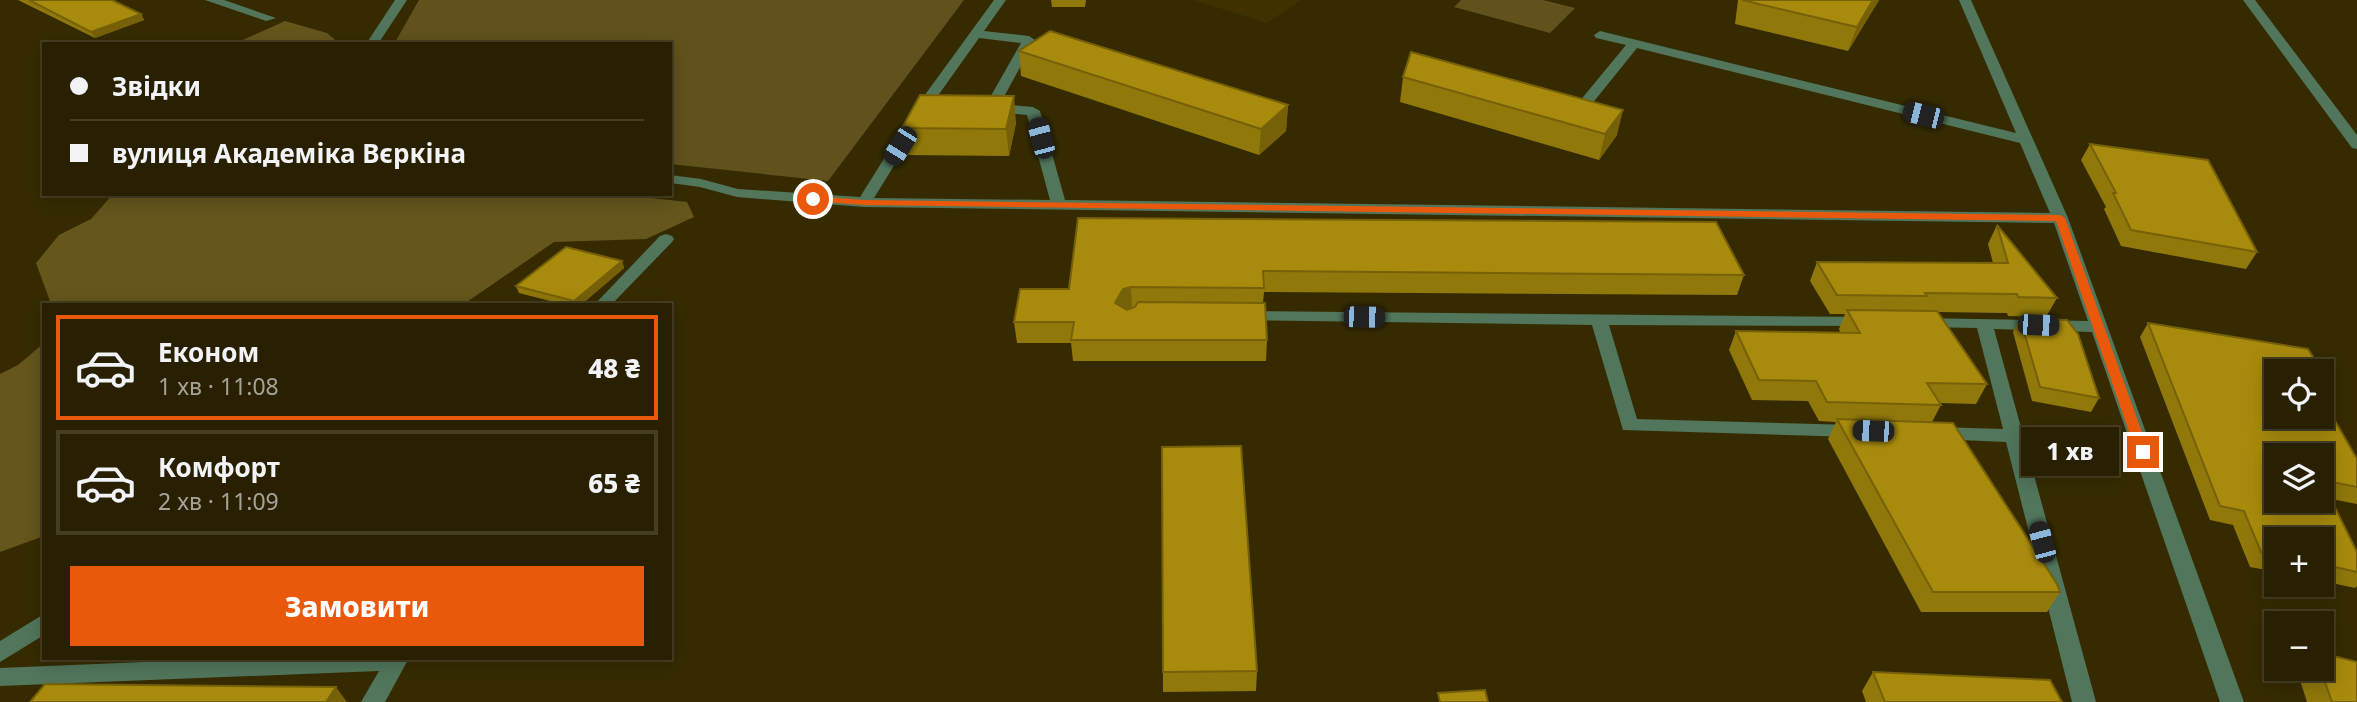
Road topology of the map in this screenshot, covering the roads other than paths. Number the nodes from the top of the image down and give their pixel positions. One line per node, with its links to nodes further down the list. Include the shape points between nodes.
1 (211, 0): 6 (street)
2 (401, 0): 9 (street)
3 (1000, 0): 7 (street)
4 (1965, 0): 12 (street)
5 (2249, 0): 13 (street)
6 (270, 18)
7 (978, 34): 15 (street); 16 (street, via 1029,40 984,108 1033,111)
8 (1600, 35): 10 (street)
9 (373, 42)
10 (1634, 43): 11 (street); 12 (street)
11 (1586, 102)
12 (2026, 140): 17 (street)
13 (2357, 145)
14 (672, 179): 15 (street, via 737,193)
15 (864, 202): 16 (street)
16 (1059, 205): 17 (street)
17 (2060, 218): 23 (street)
18 (666, 239): 19 (street)
19 (604, 303)
20 (1222, 316): 21 (street)
21 (1599, 319): 22 (street); 24 (street, via 1630,425)
22 (1984, 323): 23 (street); 26 (street)
23 (2098, 327): 33 (street)
24 (1873, 431)
25 (1912, 432): 26 (street)
26 (2014, 436): 32 (street)
27 (42, 624): 28 (street)
28 (0, 653)
29 (391, 669): 30 (street); 31 (street)
30 (0, 677)
31 (373, 702)
32 (2084, 702)
33 (2232, 702)

